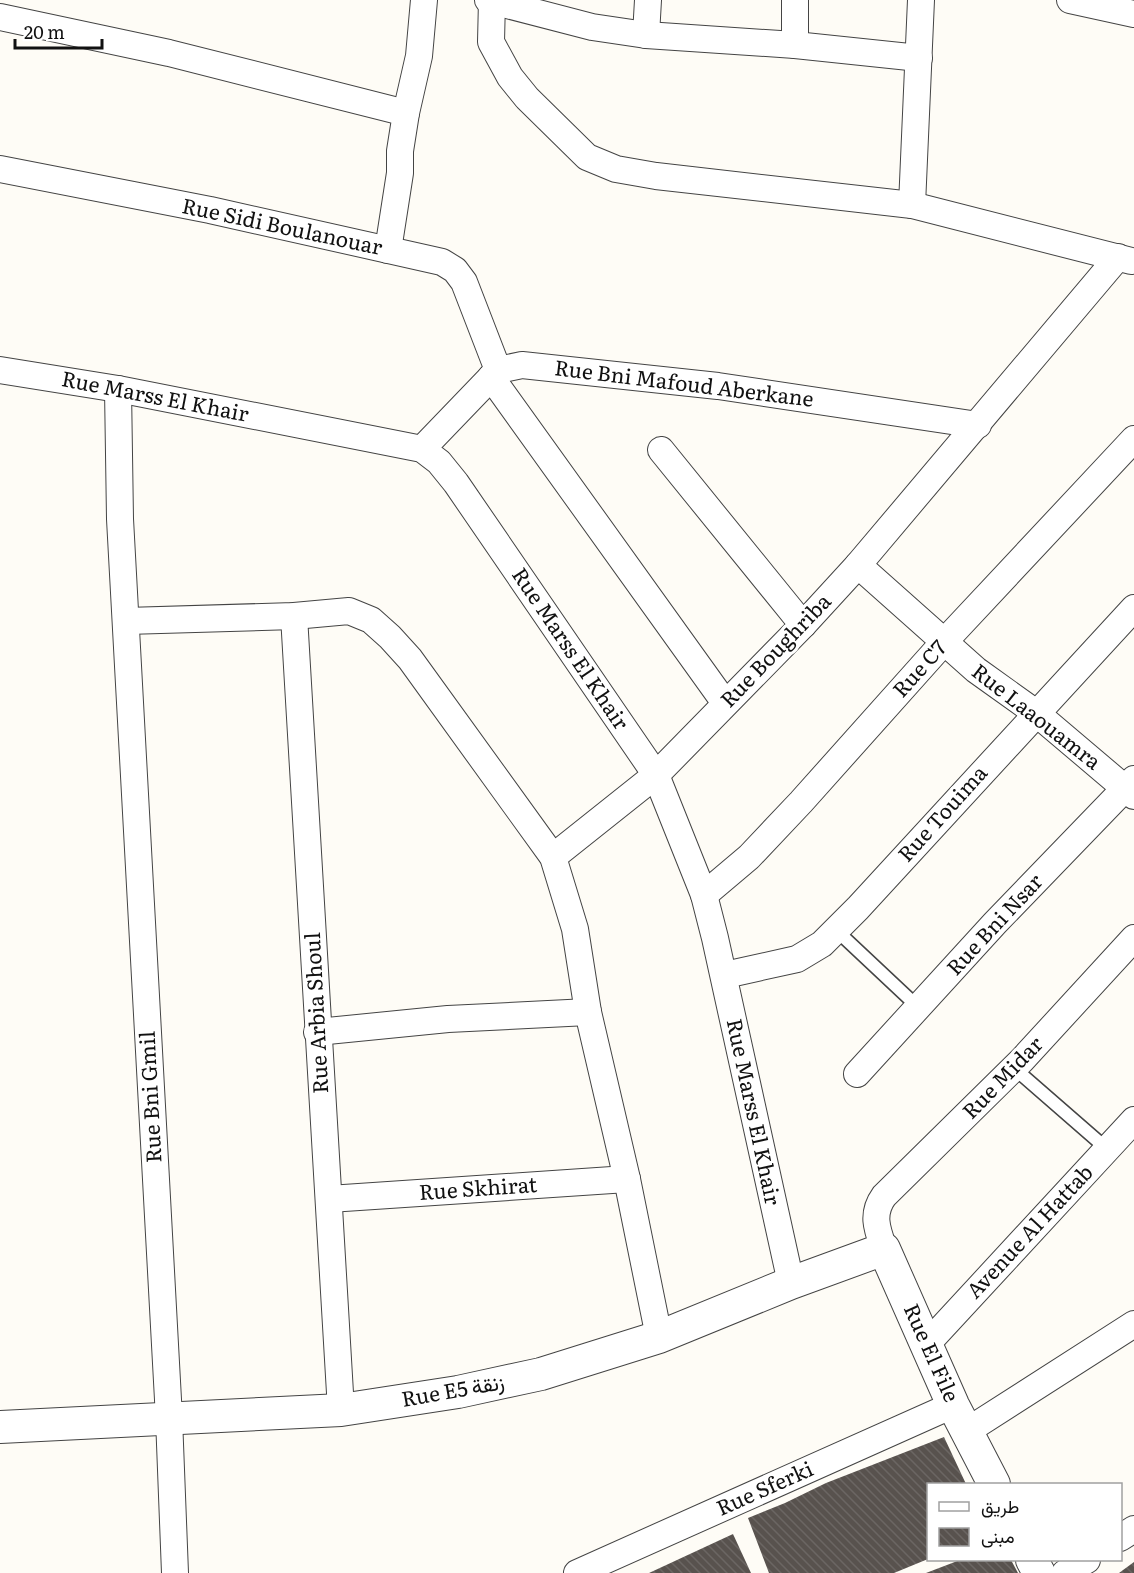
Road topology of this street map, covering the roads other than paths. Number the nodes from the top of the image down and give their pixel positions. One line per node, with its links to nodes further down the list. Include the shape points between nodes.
1 (424, 0): 12 (street, via 419,56)
2 (490, 0): 9 (street, via 592,27); 14 (street, via 491,42 510,77 587,157 616,169 656,176)
3 (648, 0): 9 (street)
4 (795, 0): 10 (street)
5 (921, 0): 11 (street)
6 (1070, 0): 7 (street)
7 (1134, 14)
8 (0, 17): 12 (street, via 169,53)
9 (646, 35): 10 (street)
10 (795, 45): 11 (street)
11 (919, 58): 14 (street)
12 (406, 113): 15 (street)
13 (0, 169): 15 (street, Rue Sidi Boulanouar)
14 (912, 205): 16 (street)
15 (388, 250): 18 (street, Rue Sidi Boulanouar, via 442,262 455,270 464,282)
16 (1126, 259): 20 (street, Rue Boughriba)
17 (0, 370): 19 (street, Rue Marss El Khair)
18 (495, 374): 20 (street, Rue Bni Mafoud Aberkane, via 509,366 535,365 718,386); 22 (street); 30 (street)
19 (118, 389): 22 (street, Rue Marss El Khair); 27 (street, Rue Bni Gmil)
20 (978, 424): 24 (street, Rue Boughriba)
21 (1134, 439): 29 (street, Rue C7)
22 (422, 449): 32 (street, Rue Marss El Khair, via 456,483)
23 (661, 450): 28 (street)
24 (858, 565): 28 (street, Rue Boughriba); 29 (street, Rue Laaouamra)
25 (1134, 608): 31 (street, Rue Touima)
26 (294, 616): 27 (street); 34 (street, via 349,611 371,620 390,637); 41 (street, Rue Arbia Shoul)
27 (126, 621): 55 (street, Rue Bni Gmil)
28 (803, 625): 30 (street, Rue Boughriba)
29 (944, 642): 31 (street, Rue Laaouamra); 35 (street, Rue C7, via 793,810)
30 (725, 704): 32 (street, Rue Boughriba)
31 (1036, 713): 33 (street, Rue Laaouamra); 36 (street, Rue Touima)
32 (656, 776): 34 (street, Rue Boughriba); 35 (street, Rue Marss El Khair)
33 (1131, 788): 39 (street, Rue Bni Nsar, via 995,923)
34 (553, 857): 40 (street, via 575,929)
35 (704, 895): 38 (street, Rue Marss El Khair)
36 (836, 930): 38 (street, Rue Touima, via 797,959); 39 (lane)
37 (1134, 938): 42 (street, Rue Midar)
38 (725, 975): 50 (street, Rue Marss El Khair)
39 (918, 1007): 43 (street, Rue Bni Nsar)
40 (588, 1012): 41 (street, via 448,1019); 46 (street)
41 (317, 1032): 47 (street, Rue Arbia Shoul)
42 (1014, 1068): 45 (lane); 48 (street, Rue Midar, via 884,1196)
43 (857, 1074)
44 (1134, 1120): 45 (street, Avenue Al Hattab)
45 (1107, 1149): 53 (street, Avenue Al Hattab)
46 (627, 1179): 47 (street, Rue Skhirat); 52 (street)
47 (329, 1199): 54 (street, Rue Arbia Shoul)
48 (875, 1219): 49 (street, Rue El File)
49 (884, 1249): 50 (street, Rue E5 زنقة); 53 (street, Rue El File)
50 (791, 1283): 52 (street, Rue E5 زنقة)
51 (1134, 1324): 56 (street, Rue Sferki)
52 (658, 1337): 54 (street, Rue E5 زنقة, via 541,1374 458,1392)
53 (926, 1345): 56 (street, Rue El File)
54 (341, 1410): 55 (street, Rue E5 زنقة)
55 (169, 1418): 57 (street, Rue E5 زنقة); 60 (street, Rue Bni Gmil)
56 (960, 1418): 58 (street, Rue El File); 61 (street, Rue Sferki)
57 (0, 1427)
58 (993, 1483)
59 (1085, 1561): 62 (street)
60 (175, 1573)
61 (576, 1573)
62 (1065, 1573)

